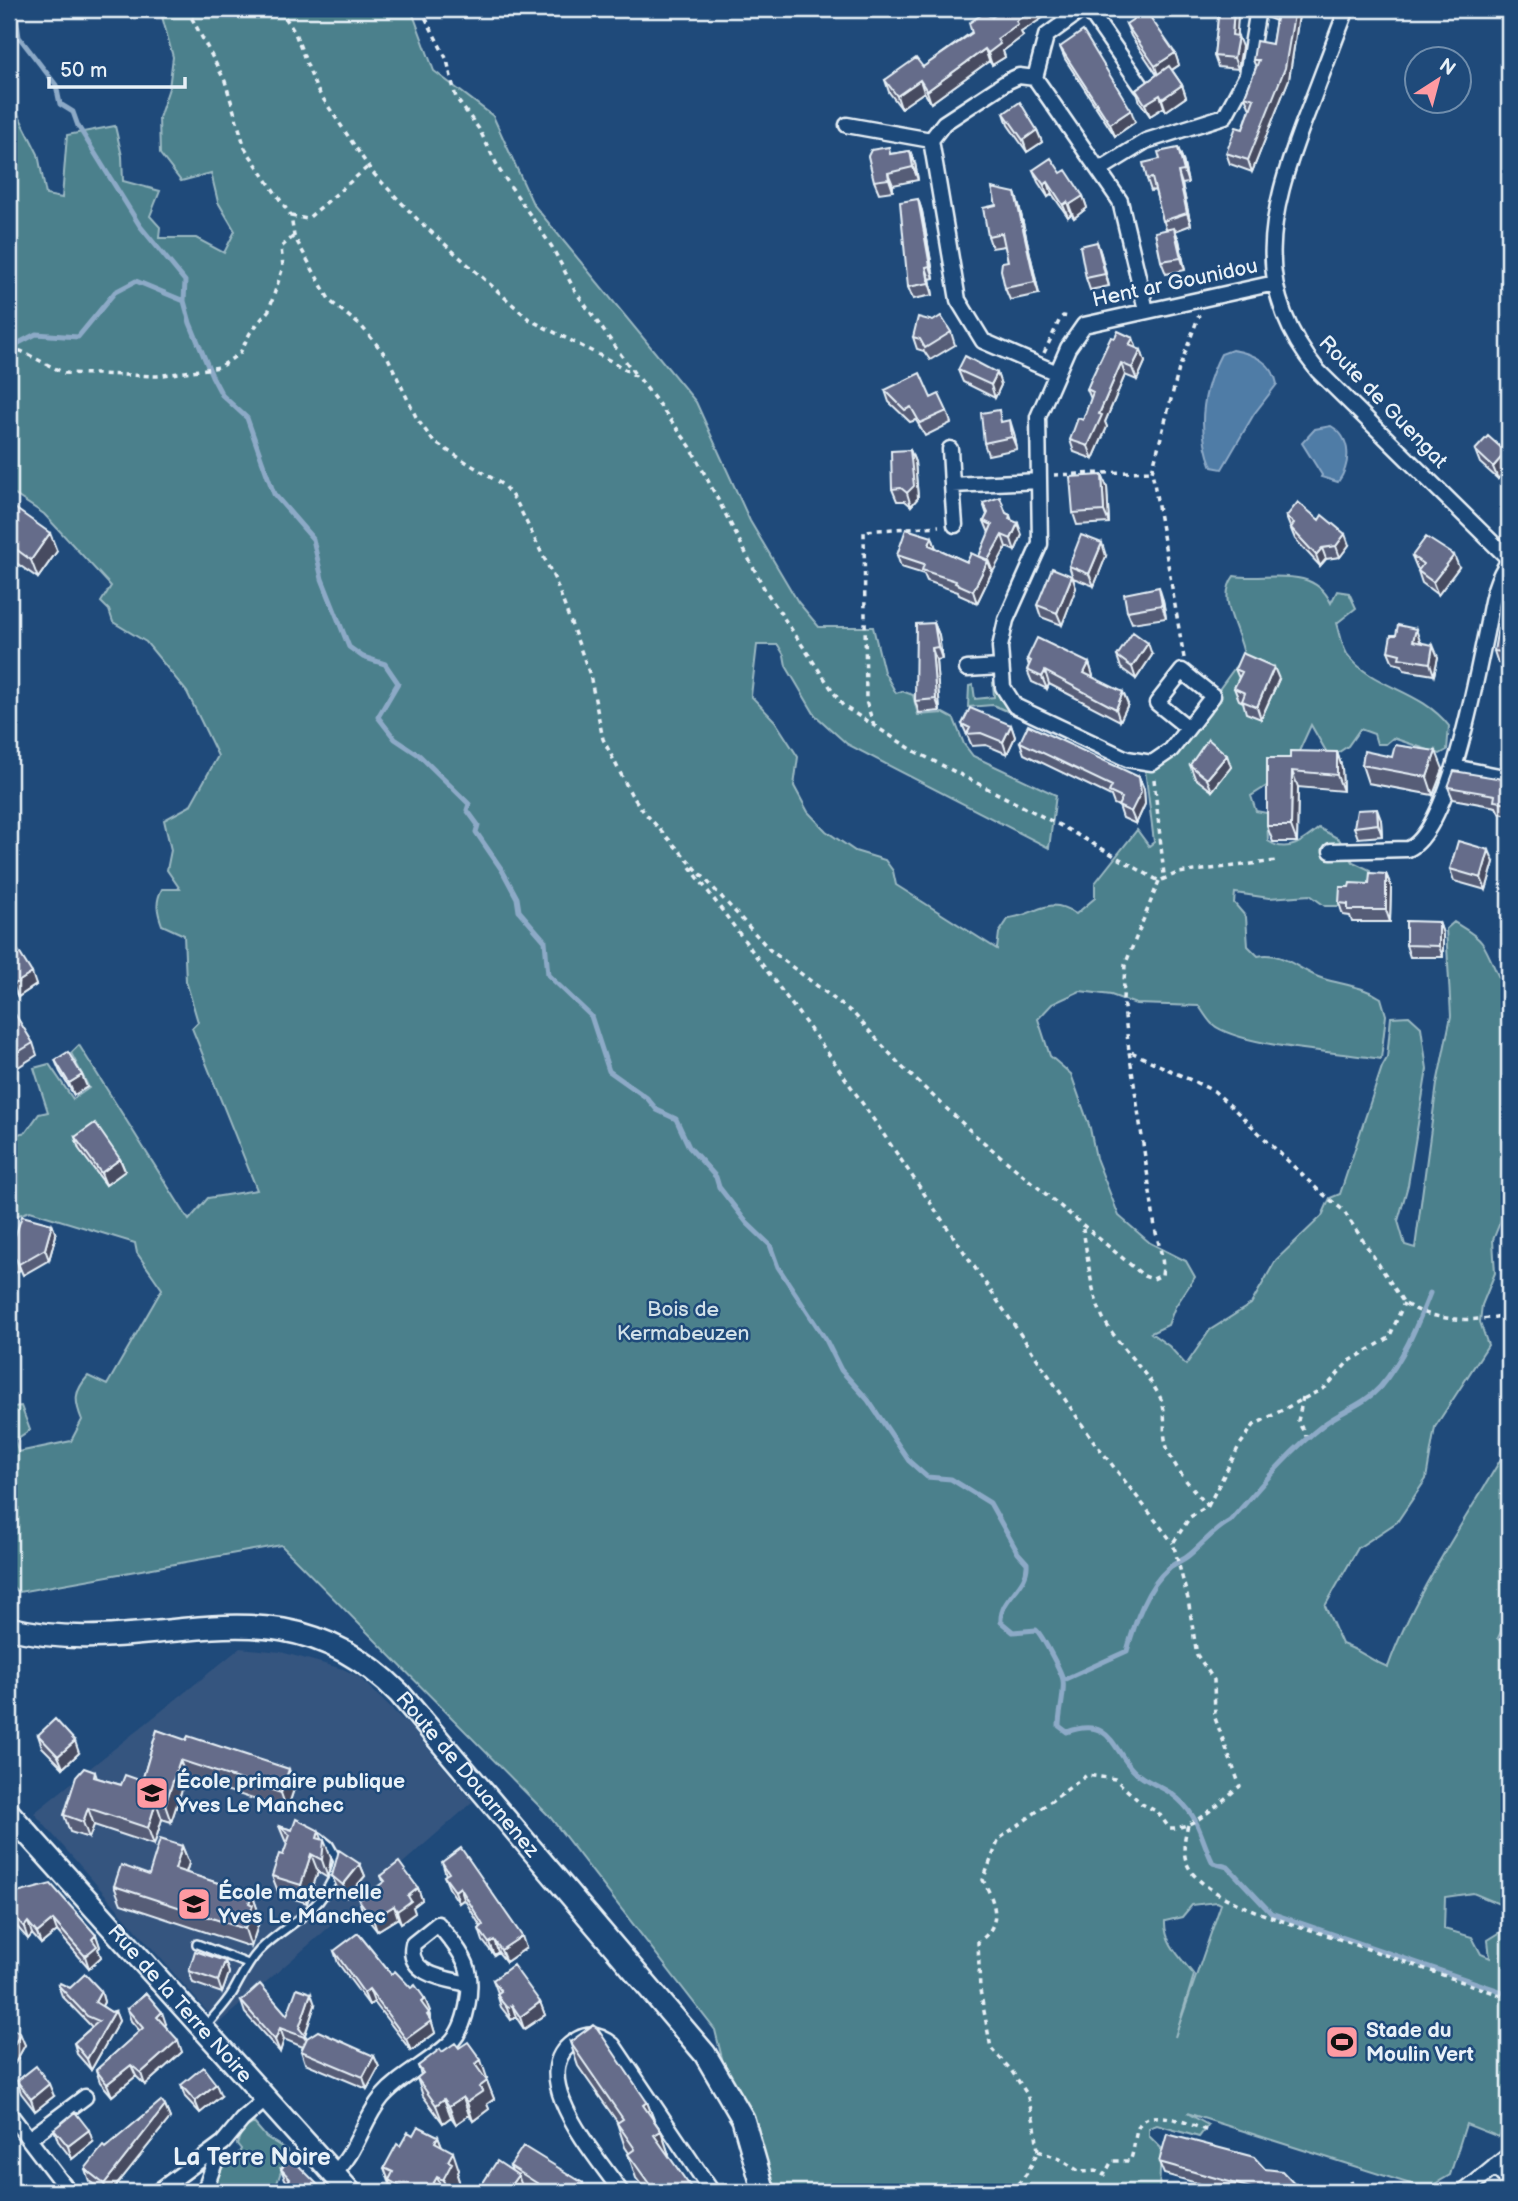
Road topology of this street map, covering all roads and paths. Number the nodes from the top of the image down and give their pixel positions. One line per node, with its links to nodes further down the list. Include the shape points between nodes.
1 (187, 9): 13 (path, via 225,81 245,148)
2 (279, 9): 11 (path, via 295,33 316,88)
3 (421, 9): 20 (path, via 447,60 456,99 480,129 500,171 552,247 575,291)
4 (1086, 9): 7 (street, via 1046,36); 8 (street)
5 (1258, 9): 12 (street, via 1248,75 1225,116 1153,138)
6 (1347, 9): 15 (street, Route de Guengat, via 1276,204 1271,246)
7 (1035, 78): 10 (street, via 1019,76 1008,81 944,123); 12 (street)
8 (1142, 87)
9 (847, 125): 10 (street)
10 (931, 140): 19 (street, via 958,300 983,341)
11 (370, 165): 13 (path, via 307,219); 20 (path, via 419,221 530,320)
12 (1099, 170): 17 (street, via 1121,201)
13 (291, 216): 14 (path)
14 (294, 236): 18 (path, via 281,247 282,267 269,310 240,353 220,367 157,376 64,373 21,351); 36 (path, via 330,302 362,327 388,358 433,442 503,485 516,501 555,580 590,675 603,738 618,772 637,803)
15 (1275, 283): 16 (street, Hent ar Gounidou); 26 (street, Route de Guengat, via 1288,327 1318,371)
16 (1207, 297): 17 (street, Hent ar Gounidou); 22 (path, via 1179,369)
17 (1146, 310): 19 (street, Hent ar Gounidou, via 1084,325)
18 (9, 351)
19 (1057, 373): 23 (street, Hent ar Gounidou, via 1038,417)
20 (639, 378): 30 (path, via 690,446 765,590 836,698)
21 (950, 449): 24 (street)
22 (1152, 471): 23 (path); 29 (path)
23 (1039, 478): 24 (street); 27 (street, Hent ar Gounidou, via 1040,544 1003,629)
24 (952, 485): 25 (street)
25 (955, 525): 30 (path, via 864,531 866,701)
26 (1509, 560): 33 (street, via 1495,586)
27 (1000, 667): 28 (street); 32 (street, Hent ar Gounidou, via 1006,695 1015,706 1127,758)
28 (967, 669)
29 (1182, 671): 31 (street, via 1213,696); 31 (street, via 1157,703)
30 (875, 728): 39 (path)
31 (1188, 728): 32 (street, via 1165,757)
32 (1152, 763): 38 (path)
33 (1454, 767): 34 (street); 35 (street, via 1442,806 1416,846)
34 (1509, 778)
35 (1331, 851)
36 (680, 854): 41 (path, via 770,950 854,1014 967,1128); 47 (path, via 830,1056 1092,1439)
37 (1276, 861): 38 (path)
38 (1164, 876): 39 (path)
39 (1159, 881): 40 (path, via 1125,965 1123,999)
40 (1129, 1051): 41 (path, via 1162,1275 1144,1276); 42 (path, via 1214,1091 1234,1109 1343,1210)
41 (1083, 1227): 46 (path, via 1091,1280 1104,1318 1160,1397 1170,1453)
42 (1404, 1303): 43 (path, via 1426,1315); 44 (path, via 1390,1338 1348,1362 1326,1387)
43 (1509, 1314)
44 (1303, 1397): 45 (path, via 1298,1421); 46 (path, via 1254,1425 1238,1446)
45 (1306, 1436)
46 (1208, 1507): 47 (path, via 1190,1517)
47 (1172, 1543): 50 (path, via 1188,1599 1192,1638 1214,1680 1215,1718 1240,1786)
48 (9, 1628): 75 (main road, Route de Douarnenez, via 63,1637 212,1627 278,1628 331,1643 369,1665 399,1693 705,2054 743,2119)
49 (9, 1813): 56 (main road, Rue de la Terre Noire)
50 (1188, 1824): 55 (path, via 1185,1859 1192,1873 1213,1890 1256,1911); 63 (path, via 1169,1828 1158,1812 1115,1779 1087,1774 994,1847 983,1880 995,1924 978,1942 980,1990 991,2048 1027,2094)
51 (307, 1828): 53 (lane, via 335,1853 338,1861 331,1885 304,1918 271,1940)
52 (197, 1944): 53 (lane)
53 (248, 1964): 56 (lane, via 233,1993)
54 (468, 1984): 54 (street, via 465,1960 438,1924 413,1944 412,1958 420,1969); 66 (street, via 464,2016 455,2038 384,2095 348,2159)
55 (1509, 1997)
56 (202, 2031): 58 (main road, Rue de la Terre Noire)
57 (85, 2097): 61 (street)
58 (265, 2100): 62 (street); 66 (main road, Rue de la Terre Noire)
59 (9, 2113): 61 (street)
60 (1208, 2131): 63 (path, via 1171,2119 1146,2120 1140,2125 1130,2161 1112,2161 1104,2175 1080,2172)
61 (29, 2138): 69 (street)
62 (213, 2151): 70 (street); 71 (street, via 215,2162)
63 (1038, 2151): 76 (path)
64 (1509, 2155): 65 (street)
65 (1494, 2166): 68 (street); 78 (street)
66 (334, 2174): 72 (main road, Rue de la Terre Noire)
67 (1352, 2181): 77 (path)
68 (1509, 2182)
69 (69, 2192)
70 (157, 2192)
71 (204, 2192)
72 (350, 2192)
73 (621, 2192): 74 (street, via 563,2104 554,2081 563,2053 583,2037 598,2036 613,2045)
74 (712, 2192)
75 (764, 2192)
76 (1011, 2192)
77 (1355, 2192)
78 (1464, 2192)

